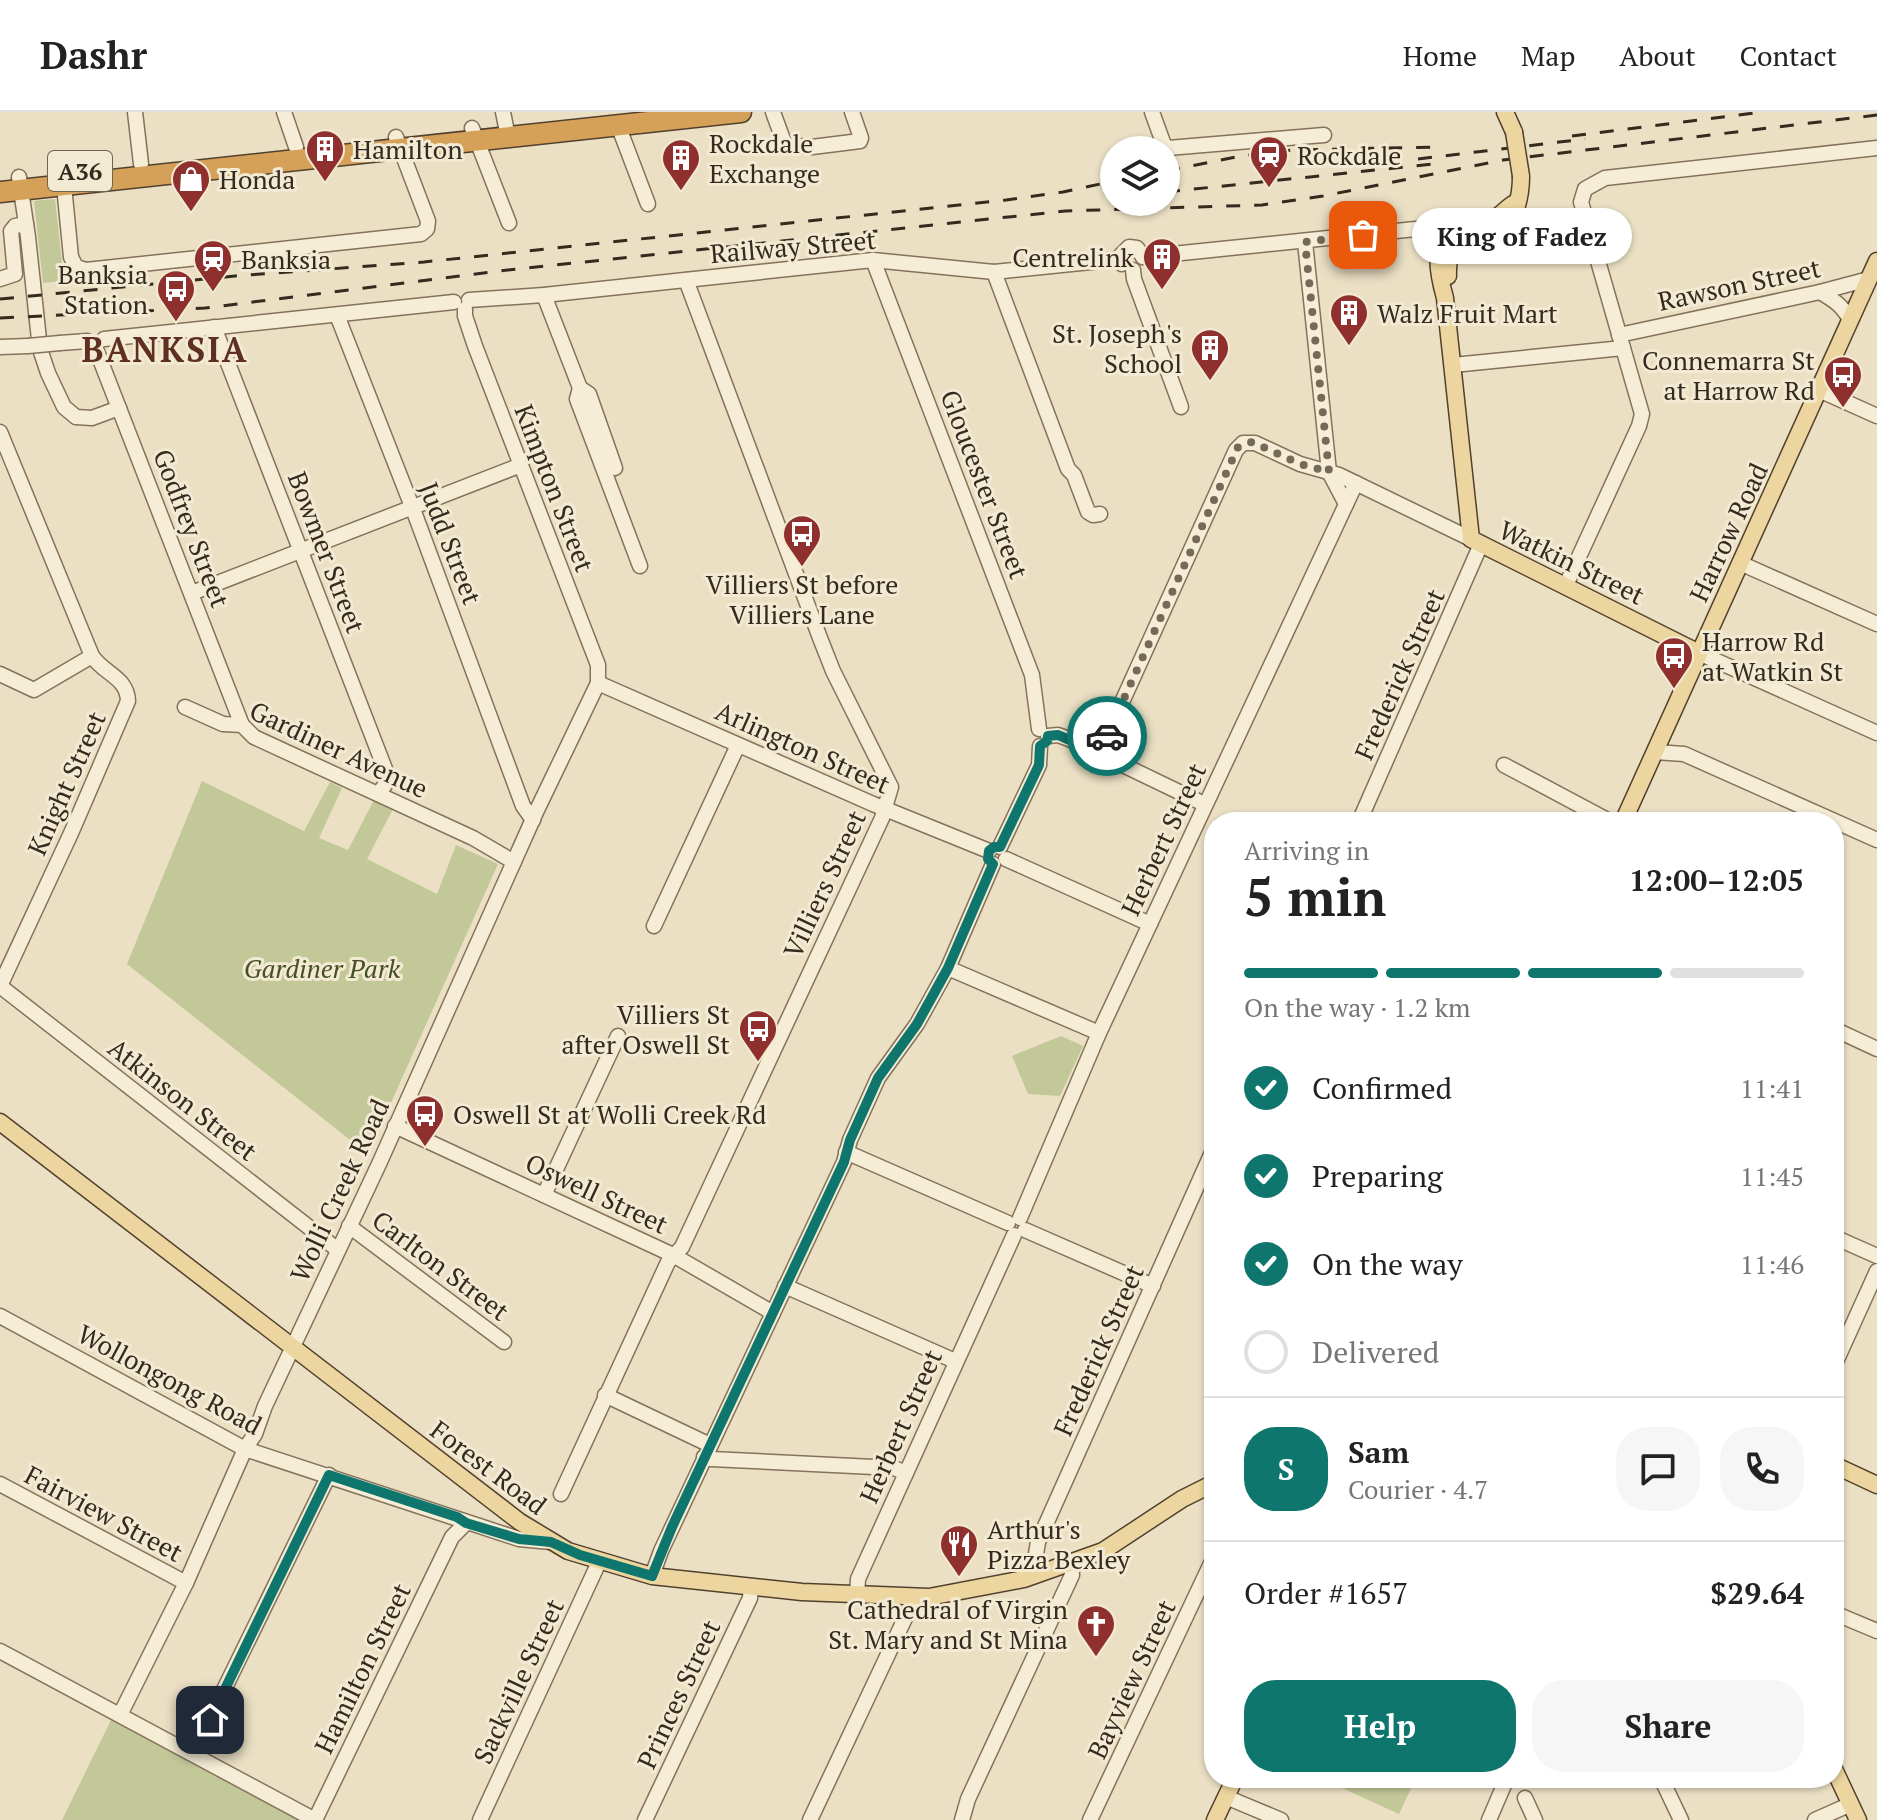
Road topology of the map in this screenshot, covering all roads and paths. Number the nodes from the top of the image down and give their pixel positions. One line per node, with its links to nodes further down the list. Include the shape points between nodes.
1 (135, 112): 15 (street)
2 (284, 112): 13 (street)
3 (741, 112): 8 (highway, A36)
4 (773, 112): 5 (street, via 785,145 812,147 860,141)
5 (852, 112)
6 (1152, 112): 11 (street, via 1168,148)
7 (1505, 112): 22 (main road, bridge, via 1521,176 1515,203 1498,217 1457,228)
8 (627, 118): 9 (highway, A36); 18 (street)
9 (505, 125): 10 (highway, A36)
10 (475, 134): 12 (highway, A36); 19 (street)
11 (1324, 135)
12 (398, 142): 13 (highway, A36); 17 (highway, A36); 17 (street, via 428,221 421,234 86,270 76,267 71,257)
13 (296, 147): 15 (highway, A36)
14 (1877, 148): 38 (street, via 1605,178 1585,189 1581,202)
15 (141, 164): 16 (highway, A36)
16 (10, 185): 17 (highway, A36); 20 (street)
17 (64, 186)
18 (648, 204)
19 (509, 223)
20 (26, 224): 29 (street, via 11,231 15,274); 45 (street, via 40,349 59,398 70,413 84,419)
21 (1305, 242): 22 (street, via 1425,228 1439,230); 23 (street); 50 (street)
22 (1450, 243): 41 (main road, Frederick Street, via 1439,250 1438,264)
23 (1143, 257): 24 (street, via 1133,247); 27 (street)
24 (1120, 259): 27 (street); 28 (street, Railway Street)
25 (873, 260): 28 (street, Railway Street); 31 (street, Railway Street); 69 (street, Gloucester Street, via 1032,675)
26 (1877, 261): 30 (main road, Harrow Road)
27 (1133, 270): 44 (street)
28 (994, 272): 54 (street, via 1068,469 1088,512)
29 (0, 279)
30 (1869, 279): 32 (street, Rawson Street); 36 (main road, Harrow Road)
31 (686, 280): 33 (street, Railway Street); 76 (street, Villiers Street, via 833,671 889,779)
32 (1820, 292): 36 (street, via 1836,301); 38 (street, Rawson Street)
33 (544, 295): 34 (street, Railway Street); 42 (street)
34 (463, 304): 35 (street, Railway Street); 48 (street, Kimpton Street)
35 (337, 315): 37 (street, Railway Street); 53 (street, Judd Street)
36 (1850, 320): 43 (main road, Harrow Road)
37 (214, 327): 39 (street, Railway Street); 56 (street, Bowmer Street)
38 (1621, 341): 41 (street, Rawson Street); 59 (street, via 1641,420)
39 (96, 343): 40 (street, Railway Street, bridge); 45 (street, Godfrey Street)
40 (0, 347)
41 (1453, 365): 55 (main road, Frederick Street)
42 (580, 388): 49 (street, via 589,394); 58 (street, via 577,399)
43 (1819, 390): 46 (street); 57 (main road, Harrow Road)
44 (1181, 407)
45 (119, 408): 60 (street, Godfrey Street)
46 (1877, 416)
47 (0, 432): 63 (street, Knight Street)
48 (521, 465): 53 (street); 65 (street, Kimpton Street, via 598,665)
49 (615, 468)
50 (1329, 472): 51 (street, Watkin Street); 52 (street); 72 (street, Watkin Street, via 1255,443 1243,443 1236,450)
51 (1356, 483): 52 (street, Herbert Street); 55 (street, Watkin Street)
52 (1346, 504): 75 (street, Herbert Street)
53 (413, 509): 56 (street); 81 (street, Judd Street, via 523,806)
54 (1100, 514)
55 (1476, 542): 59 (main road, Watkin Street); 77 (street, Frederick Street)
56 (301, 552): 60 (street); 74 (street, Bowmer Street, via 387,774)
57 (1740, 563): 61 (street); 62 (main road, Harrow Road)
58 (640, 566)
59 (1566, 585): 62 (main road, Watkin Street)
60 (192, 593): 67 (street, Godfrey Street)
61 (1877, 624)
62 (1699, 653): 68 (street, Watkin Street); 71 (main road, Harrow Road)
63 (92, 656): 64 (street, via 34,690); 89 (street, Knight Street, via 121,681 128,701)
64 (0, 674)
65 (598, 683): 70 (street, Arlington Street); 81 (street, Wolli Creek Road)
66 (185, 707): 67 (street, Gardiner Avenue, via 223,724)
67 (242, 725): 74 (street, Gardiner Avenue, via 254,737)
68 (1877, 733)
69 (1042, 737): 72 (street, via 1058,735); 84 (street, via 1039,765)
70 (738, 745): 76 (street, Arlington Street); 87 (street)
71 (1655, 752): 79 (main road, Harrow Road); 80 (street, via 1684,754)
72 (1099, 753): 75 (street)
73 (1504, 765): 78 (street)
74 (379, 793): 85 (street, Gardiner Avenue)
75 (1204, 804): 86 (street, Herbert Street)
76 (886, 809): 84 (street, Arlington Street); 103 (street, Villiers Street, via 682,1247)
77 (1363, 812)
78 (1592, 812)
79 (1628, 812)
80 (1814, 812)
81 (535, 815): 85 (street, Wolli Creek Road)
82 (1844, 825): 83 (street)
83 (1877, 840)
84 (997, 855): 86 (street, Arlington Street); 88 (street)
85 (516, 857): 95 (street, Wolli Creek Road)
86 (1150, 924): 90 (street, Herbert Street)
87 (654, 926)
88 (948, 968): 90 (street); 96 (street, via 878,1078)
89 (0, 986): 102 (street, Atkinson Street)
90 (1099, 1033): 100 (street, Herbert Street)
91 (1844, 1034): 93 (street)
92 (618, 1036): 98 (street)
93 (1877, 1049)
94 (0, 1122): 112 (main road, Forest Road)
95 (395, 1126): 98 (street, Oswell Street); 99 (street, Wolli Creek Road)
96 (846, 1152): 100 (street); 106 (street)
97 (1204, 1171): 107 (street, Frederick Street)
98 (544, 1195): 103 (street, Oswell Street)
99 (349, 1226): 102 (street, Wolli Creek Road); 110 (street, Carlton Street)
100 (1017, 1226): 107 (street); 113 (street, Herbert Street)
101 (1844, 1241): 104 (street)
102 (338, 1250): 112 (street, Wolli Creek Road)
103 (673, 1255): 108 (street, Oswell Street); 114 (street, Villiers Street)
104 (1877, 1256)
105 (1877, 1271): 111 (street)
106 (785, 1286): 108 (street); 113 (street)
107 (1153, 1286): 130 (street, Frederick Street, via 1038,1542)
108 (773, 1313): 116 (street)
109 (0, 1316): 115 (street, Wollongong Road)
110 (504, 1342)
111 (1844, 1344)
112 (293, 1348): 115 (street, Wolli Creek Road); 127 (main road, Forest Road)
113 (955, 1361): 118 (street, Herbert Street)
114 (605, 1395): 116 (street); 123 (street, Villiers Street)
115 (245, 1449): 119 (street, Wollongong Road); 132 (street, Wolli Creek Road)
116 (707, 1451): 118 (street); 131 (street)
117 (1844, 1470): 121 (main road)
118 (906, 1473): 135 (street, Herbert Street, via 858,1579)
119 (329, 1475): 124 (street, Wollongong Road); 141 (street)
120 (0, 1484): 132 (street, Fairview Street)
121 (1877, 1485)
122 (1204, 1488): 129 (main road, Forest Road, via 1110,1547)
123 (561, 1494)
124 (444, 1513): 125 (street, Wollongong Road); 126 (street)
125 (466, 1523): 126 (street, Hamilton Street); 127 (street, Wollongong Road, via 519,1539)
126 (452, 1537): 150 (street, Hamilton Street)
127 (551, 1542): 128 (main road, Forest Road)
128 (599, 1562): 131 (main road, Forest Road); 151 (street, Sackville Street)
129 (1071, 1562): 130 (main road, Forest Road); 149 (street, via 1072,1575 968,1799)
130 (1037, 1575): 136 (main road, Forest Road, via 950,1595)
131 (652, 1576): 133 (main road, Forest Road)
132 (186, 1583): 140 (street, Wolli Creek Road)
133 (751, 1587): 135 (main road, Forest Road); 152 (street, Princes Street)
134 (1204, 1592): 154 (street, Bayview Street)
135 (857, 1595): 136 (main road, Forest Road)
136 (915, 1597): 153 (street)
137 (1844, 1617): 138 (street)
138 (1877, 1631)
139 (2, 1653): 140 (street)
140 (120, 1715): 141 (street)
141 (193, 1753): 150 (street)
142 (1230, 1788): 146 (main road)
143 (1503, 1788): 157 (street)
144 (1666, 1788): 159 (street)
145 (1843, 1788): 148 (main road)
146 (1226, 1797): 155 (main road); 156 (street)
147 (1525, 1798): 158 (street)
148 (1851, 1804): 160 (street); 161 (main road)
149 (967, 1819)
150 (315, 1820)
151 (480, 1820)
152 (645, 1820)
153 (810, 1820)
154 (1090, 1820)
155 (1215, 1820)
156 (1281, 1820)
157 (1489, 1820)
158 (1535, 1820)
159 (1681, 1820)
160 (1815, 1820)
161 (1858, 1820)

